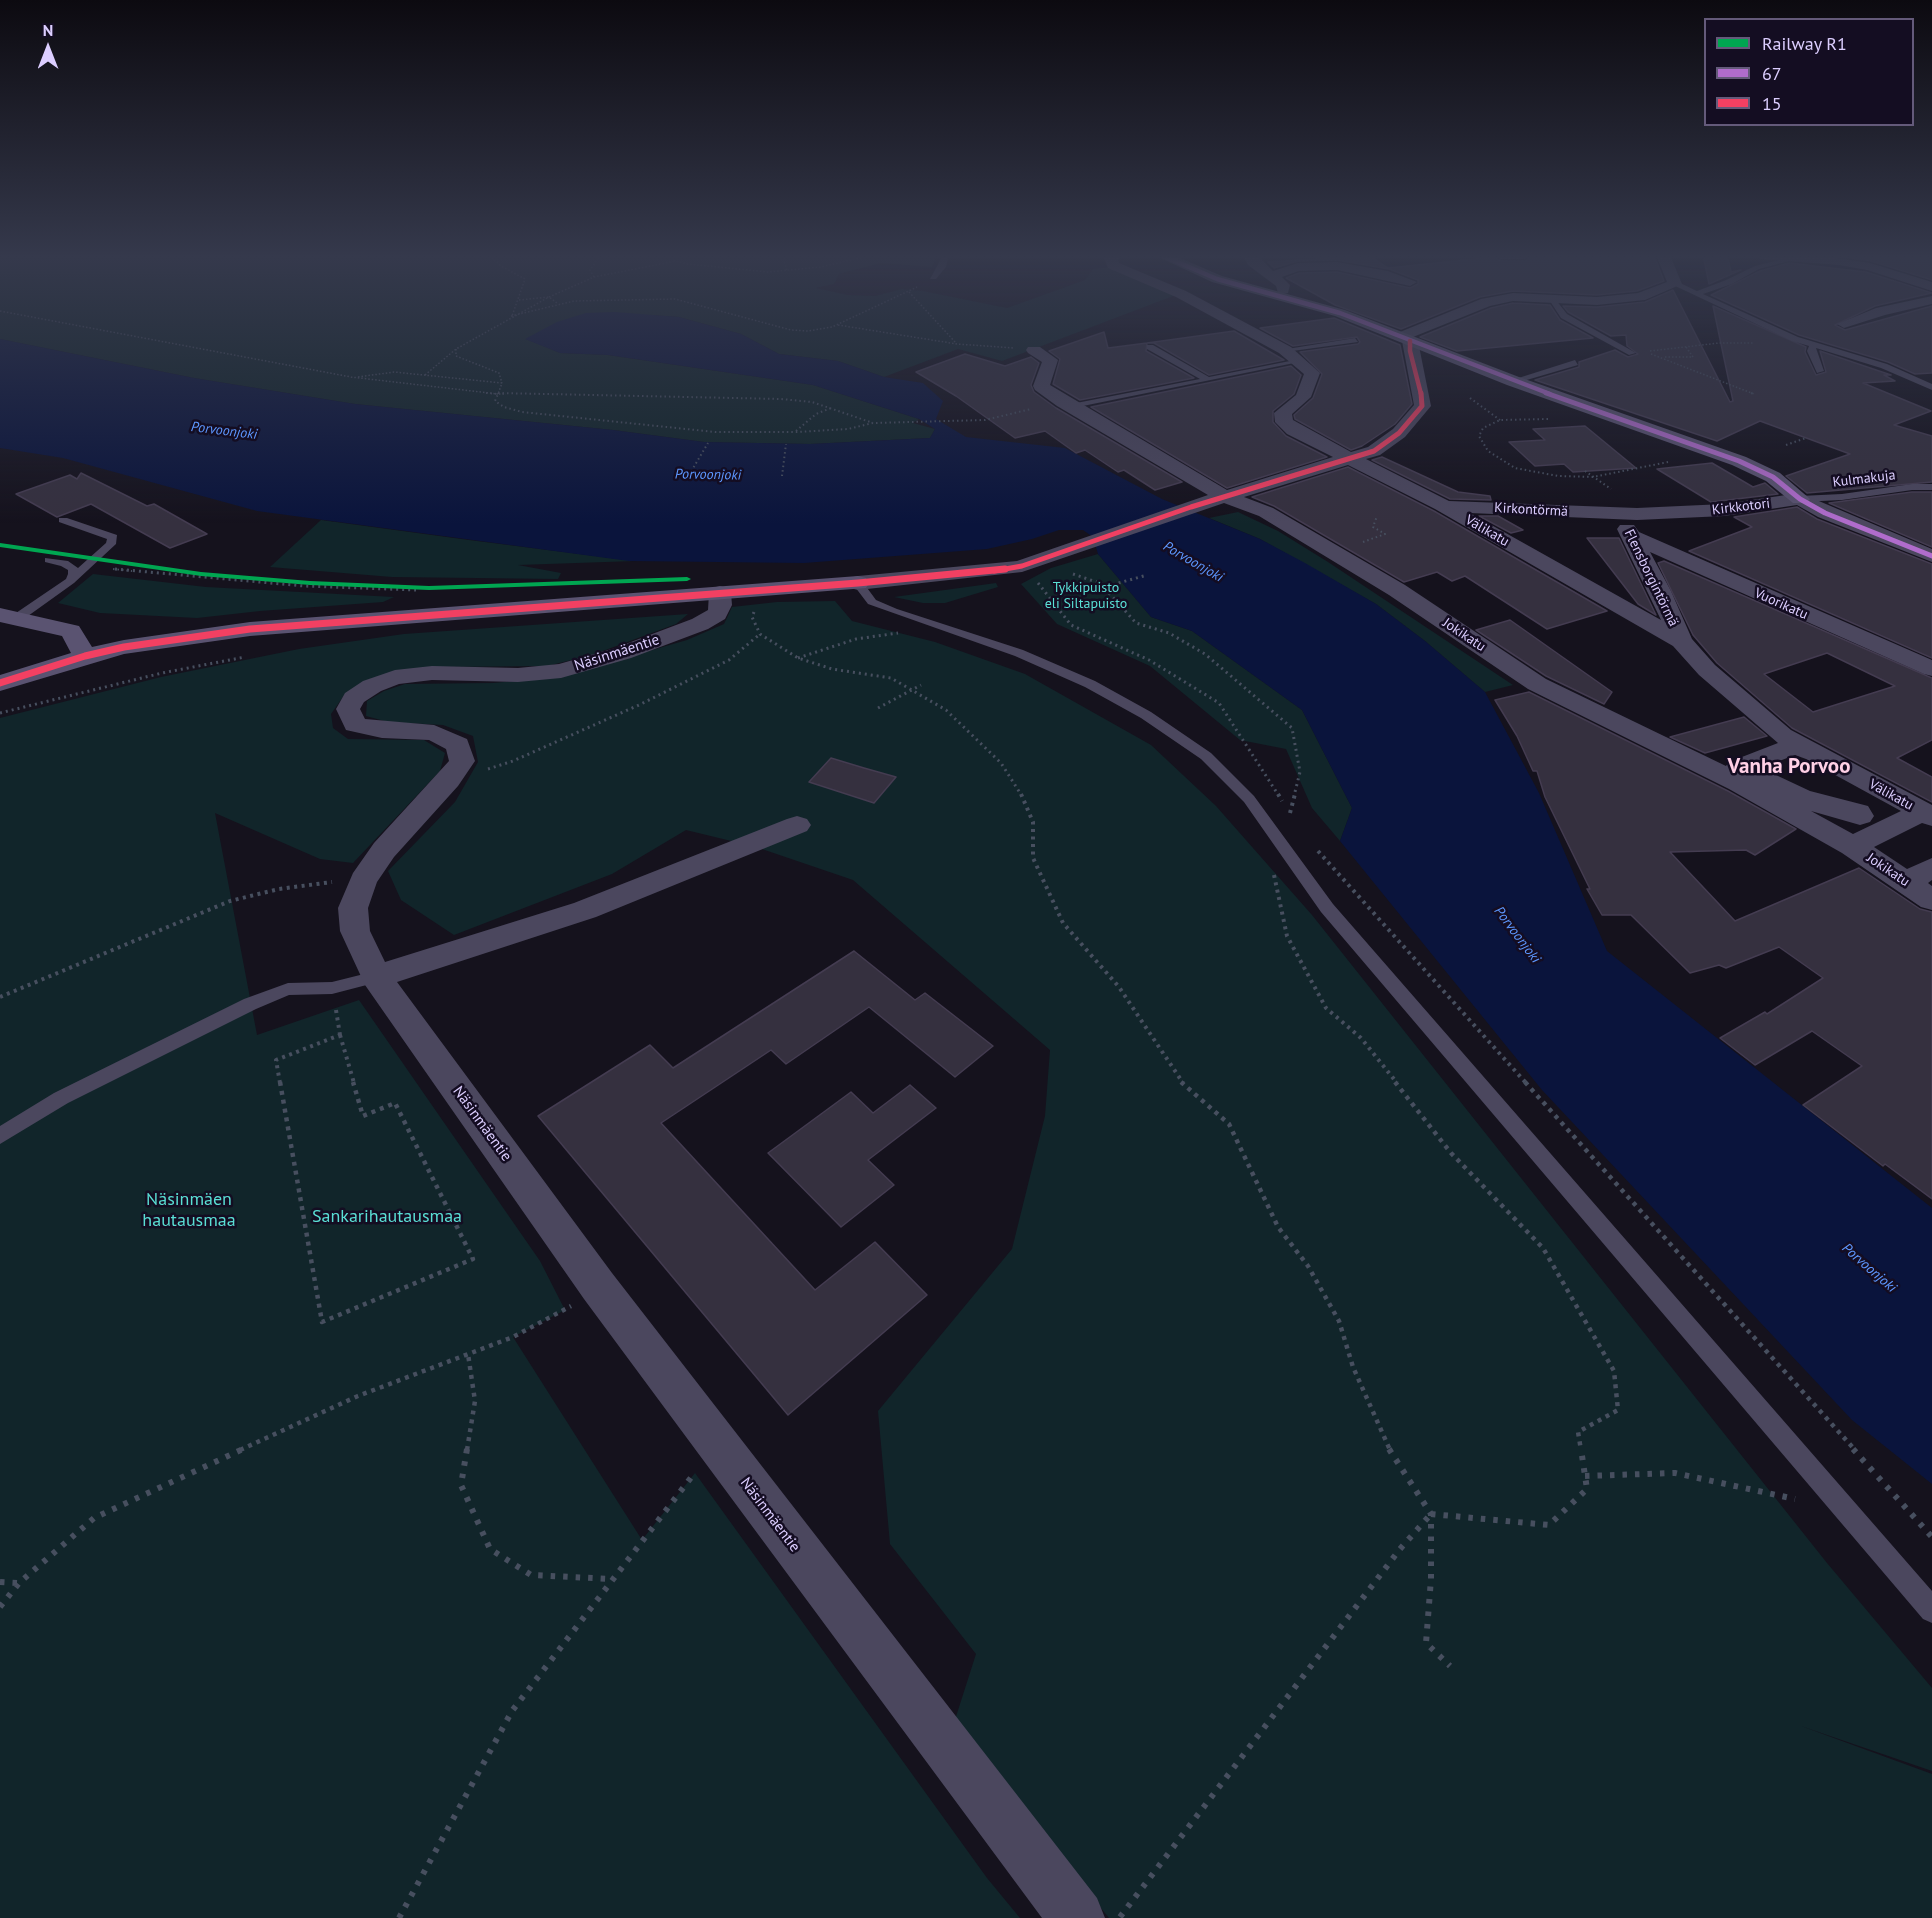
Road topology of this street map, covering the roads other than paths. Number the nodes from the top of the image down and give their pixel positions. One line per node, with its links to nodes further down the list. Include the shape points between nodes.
1 (1273, 345): 10 (street)
2 (1336, 345): 10 (lane)
3 (1407, 345): 17 (street, via 1422,406 1399,434 1374,452)
4 (1419, 345): 14 (street, Kirkkotori)
5 (1616, 345): 9 (lane)
6 (1813, 345): 12 (lane, via 1811,351); 15 (lane, via 1884,366)
7 (1150, 347): 13 (lane)
8 (1034, 350): 16 (street, Jokikatu, via 1050,360 1041,386)
9 (1632, 353)
10 (1292, 355): 13 (lane); 17 (street, Välikatu, via 1312,373 1303,397 1283,413 1284,422)
11 (1575, 363): 14 (lane)
12 (1820, 371)
13 (1206, 379): 16 (lane)
14 (1513, 381): 20 (street, Kirkkotori, via 1712,451 1773,477)
15 (1932, 387)
16 (1067, 404): 19 (street, Jokikatu)
17 (1351, 461): 19 (street); 21 (street, Välikatu)
18 (1932, 487): 20 (lane, Kulmakuja)
19 (1225, 496): 28 (street, via 1080,548 1001,570); 36 (street, Jokikatu, via 1266,512 1332,550 1537,684)
20 (1800, 499): 22 (street, Kirkkotori, via 1724,510); 25 (street)
21 (1442, 505): 22 (street, Kirkontörmä); 31 (street, Välikatu)
22 (1620, 514): 24 (street, Flensborgintörmä)
23 (63, 520): 27 (lane, via 113,537 111,544)
24 (1631, 536): 31 (street, Flensborgintörmä); 33 (street, Vuorikatu)
25 (1932, 556)
26 (49, 560): 27 (lane, via 72,568)
27 (70, 581): 30 (lane)
28 (858, 583): 29 (street); 45 (lane, via 872,602 933,626 1019,652 1090,684 1146,715 1206,756 1249,799 1327,908)
29 (720, 593): 32 (street, via 250,629 164,640); 43 (street, Näsinmäentie, via 717,614 700,624 571,668 518,675 432,673 395,677 354,698 348,709 355,725 434,733 458,745 462,761 384,850 363,880 353,908 355,931)
30 (9, 617): 32 (street, via 71,631)
31 (1681, 641): 35 (street, Välikatu, via 1707,670)
32 (86, 656): 34 (street)
33 (1932, 669)
34 (0, 682)
35 (1796, 745): 36 (street, via 1738,768 1801,798 1858,812 1860,816 1799,802 1735,770); 37 (street, Välikatu)
36 (1727, 777): 39 (street, Jokikatu)
37 (1927, 815): 39 (street)
38 (797, 825): 43 (street, via 585,910)
39 (1852, 846): 41 (street, Jokikatu)
40 (1932, 868): 41 (street)
41 (1905, 882): 42 (street, Jokikatu)
42 (1932, 900)
43 (376, 977): 44 (lane, via 332,988 288,989 250,1004 62,1098); 46 (street, Näsinmäentie, via 713,1441)
44 (0, 1136)
45 (1932, 1610)
46 (1077, 1918)

